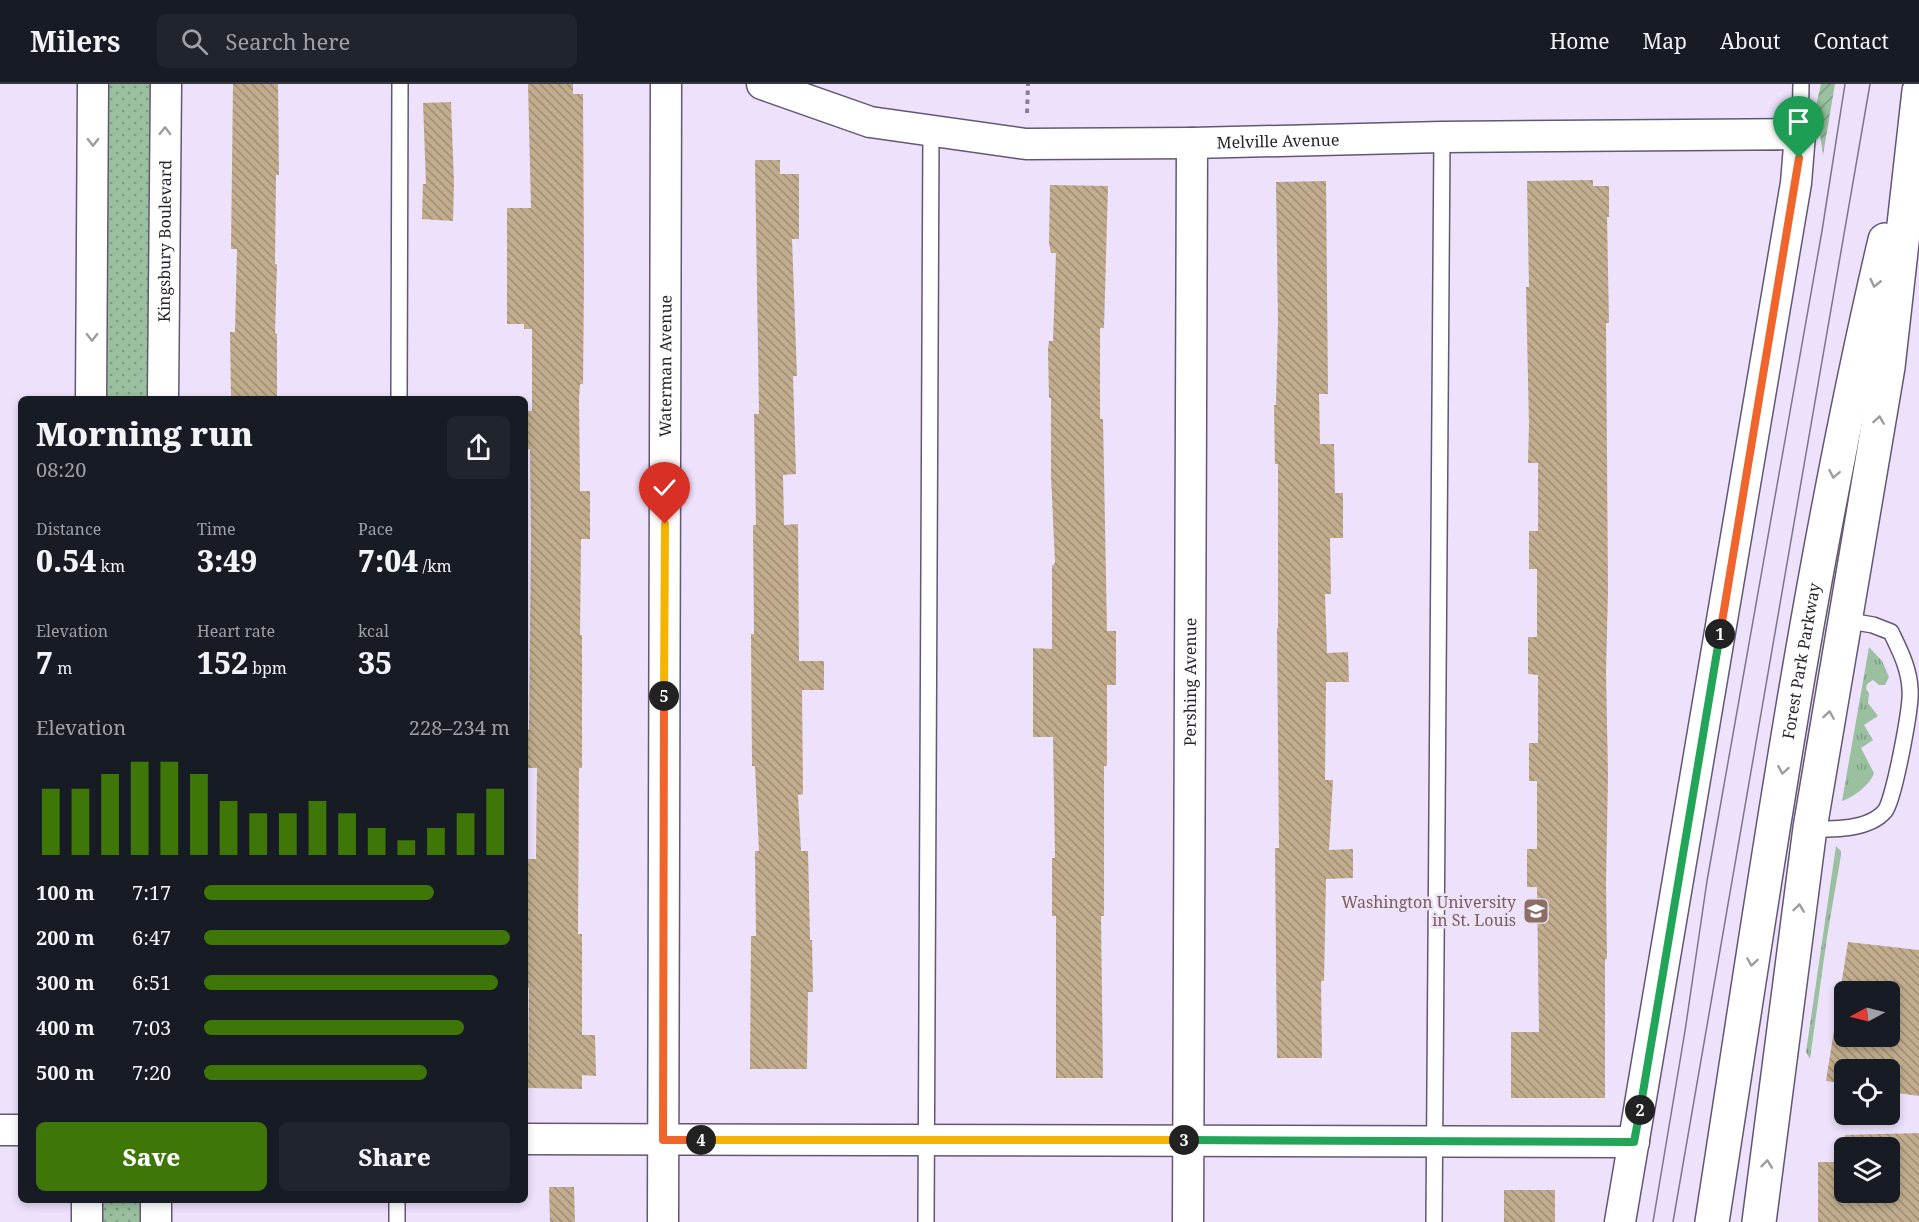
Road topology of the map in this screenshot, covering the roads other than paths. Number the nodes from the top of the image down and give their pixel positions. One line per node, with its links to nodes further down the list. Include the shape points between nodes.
1 (93, 84): 12 (street, one-way to 12)
2 (166, 84): 13 (street, Kingsbury Boulevard, one-way to 2)
3 (400, 84): 14 (lane)
4 (666, 84): 20 (street, Waterman Avenue)
5 (762, 84): 8 (street, Melville Avenue, via 870,122)
6 (1801, 84): 9 (lane)
7 (1918, 98): 15 (main road, Forest Park Parkway, one-way to 7, via 1888,367); 36 (main road, Forest Park Parkway, one-way to 36, via 1858,353 1819,555)
8 (931, 131): 11 (street, Melville Avenue, via 1026,144); 22 (lane)
9 (1800, 134): 10 (street, Melville Avenue); 24 (street, via 1796,183)
10 (1442, 137): 11 (street, Melville Avenue); 23 (lane)
11 (1192, 143): 21 (street, Pershing Avenue)
12 (91, 396)
13 (163, 396)
14 (399, 396)
15 (1844, 620): 16 (main road, Forest Park Parkway, one-way to 15); 16 (lane, via 1891,632 1906,664 1911,691 1899,765 1886,810 1872,821 1833,830)
16 (1810, 828): 37 (main road, Forest Park Parkway, one-way to 16)
17 (0, 1130): 18 (street)
18 (18, 1130)
19 (528, 1139): 20 (street)
20 (663, 1140): 22 (street); 31 (street, Waterman Avenue)
21 (1189, 1140): 22 (street); 23 (street); 33 (street, Pershing Avenue)
22 (926, 1141): 32 (lane)
23 (1435, 1141): 24 (street); 34 (lane)
24 (1634, 1142): 35 (street)
25 (87, 1203): 28 (street)
26 (156, 1203): 29 (street)
27 (397, 1203): 30 (lane)
28 (87, 1222)
29 (156, 1222)
30 (397, 1222)
31 (663, 1222)
32 (926, 1222)
33 (1188, 1222)
34 (1434, 1222)
35 (1620, 1222)
36 (1712, 1222)
37 (1759, 1222)

